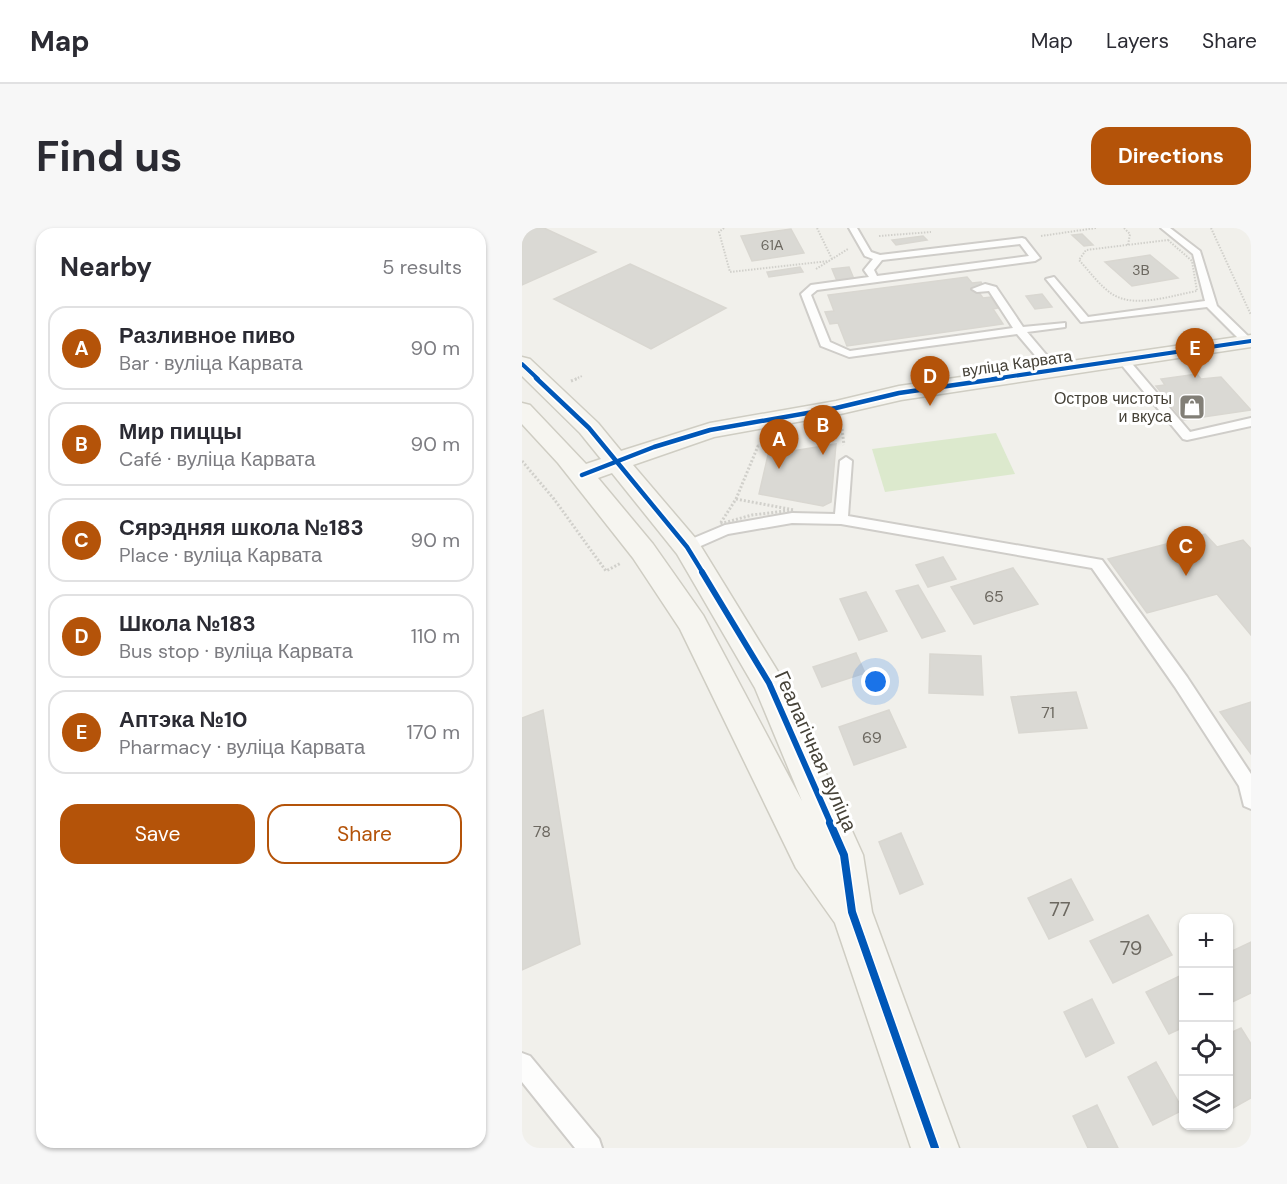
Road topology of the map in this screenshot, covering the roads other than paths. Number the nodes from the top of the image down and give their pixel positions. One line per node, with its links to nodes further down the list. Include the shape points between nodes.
1 (853, 228): 5 (lane, via 868,254)
2 (1010, 228): 4 (lane)
3 (1165, 228): 9 (lane, via 1197,253)
4 (1022, 242): 5 (lane); 6 (lane, via 1035,258)
5 (879, 258): 6 (lane, via 869,270)
6 (874, 278): 13 (lane, via 814,287 806,294 825,344 849,354)
7 (1051, 279): 9 (lane, via 1086,320)
8 (977, 289): 11 (lane, via 993,289)
9 (1211, 303): 14 (lane)
10 (994, 312): 11 (lane)
11 (1009, 312): 13 (lane)
12 (1061, 325): 13 (lane)
13 (1020, 330): 17 (lane)
14 (1249, 342): 15 (street, вуліца Карвата)
15 (1124, 361): 17 (street, вуліца Карвата); 19 (lane, via 1186,436)
16 (522, 364): 20 (street, Геалагічная вуліца)
17 (1054, 371): 20 (street, вуліца Карвата, via 899,393 865,404 727,426)
18 (522, 410): 22 (street, Геалагічная вуліца)
19 (1251, 422)
20 (611, 452): 22 (street, вуліца Карвата); 24 (street, Геалагічная вуліца)
21 (846, 461): 23 (lane)
22 (575, 466): 26 (street, Геалагічная вуліца, via 643,551 692,623 810,855)
23 (842, 519): 24 (lane, via 792,518 725,530); 25 (lane, via 1097,564 1181,682)
24 (687, 547): 26 (street, Геалагічная вуліца, via 769,683 844,855)
25 (1250, 789)
26 (852, 912): 29 (street, Геалагічная вуліца)
27 (522, 1064): 28 (lane)
28 (590, 1148)
29 (935, 1148)

